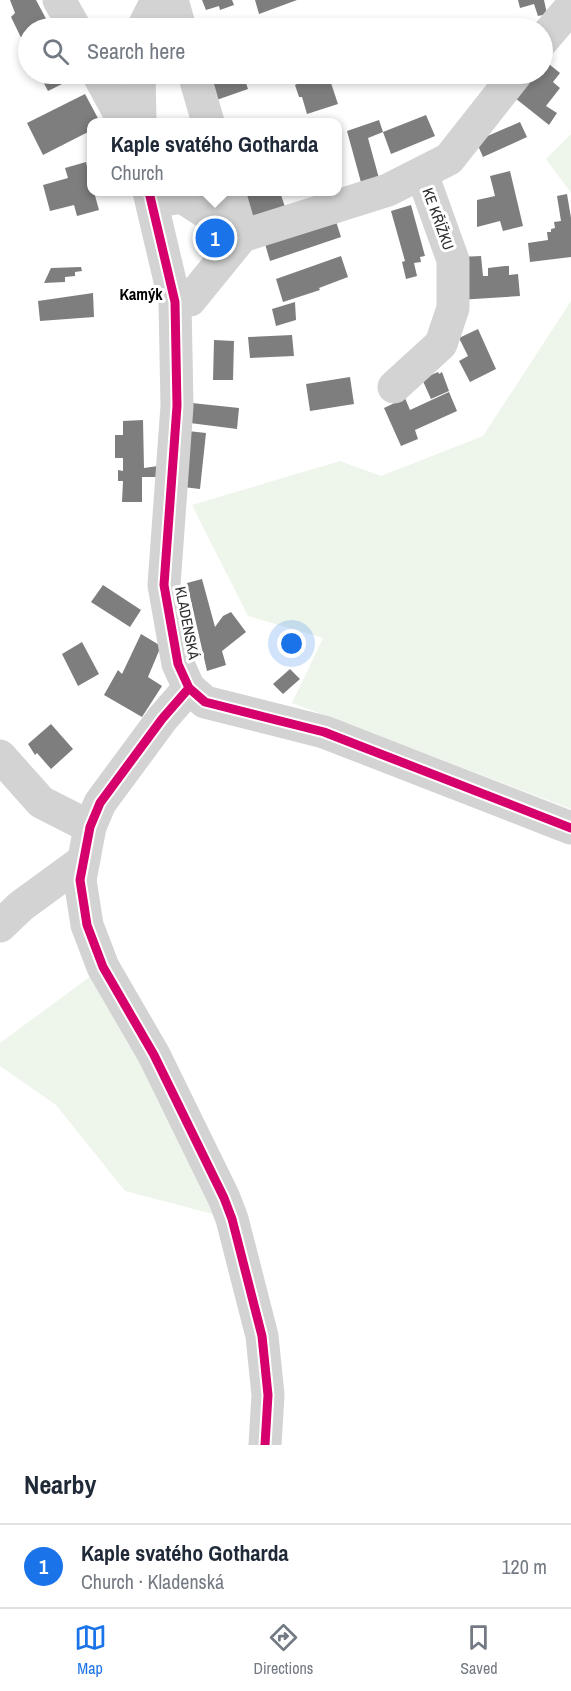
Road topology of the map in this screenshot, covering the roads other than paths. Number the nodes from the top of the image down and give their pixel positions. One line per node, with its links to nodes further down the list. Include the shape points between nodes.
1 (59, 0): 5 (street)
2 (157, 0): 6 (street)
3 (172, 0): 7 (street)
4 (571, 7): 8 (street)
5 (69, 18)
6 (148, 18)
7 (177, 18)
8 (553, 29)
9 (103, 84): 13 (street)
10 (139, 84): 14 (street)
11 (197, 84): 15 (street)
12 (508, 84): 16 (street, KE KŘÍŽKU, via 449,159)
13 (121, 118)
14 (140, 118)
15 (207, 118)
16 (422, 174): 19 (street, KE KŘÍŽKU, via 388,190); 21 (street, KE KŘÍŽKU, via 453,260 453,308 441,344)
17 (230, 196): 19 (street)
18 (151, 197): 19 (street, KLADENSKÁ, via 182,197); 20 (street, KLADENSKÁ)
19 (242, 236): 20 (street, via 190,300)
20 (175, 302): 22 (street, KLADENSKÁ, via 177,406 164,585 178,664)
21 (394, 387)
22 (189, 688): 24 (street, via 100,803); 25 (street, via 205,702 324,732)
23 (0, 756): 24 (street, via 41,802)
24 (90, 827): 26 (street)
25 (571, 828)
26 (84, 860): 27 (street); 28 (street, via 80,880 87,925 103,967 154,1055 232,1220 262,1336 268,1395)
27 (0, 926)
28 (266, 1445)

